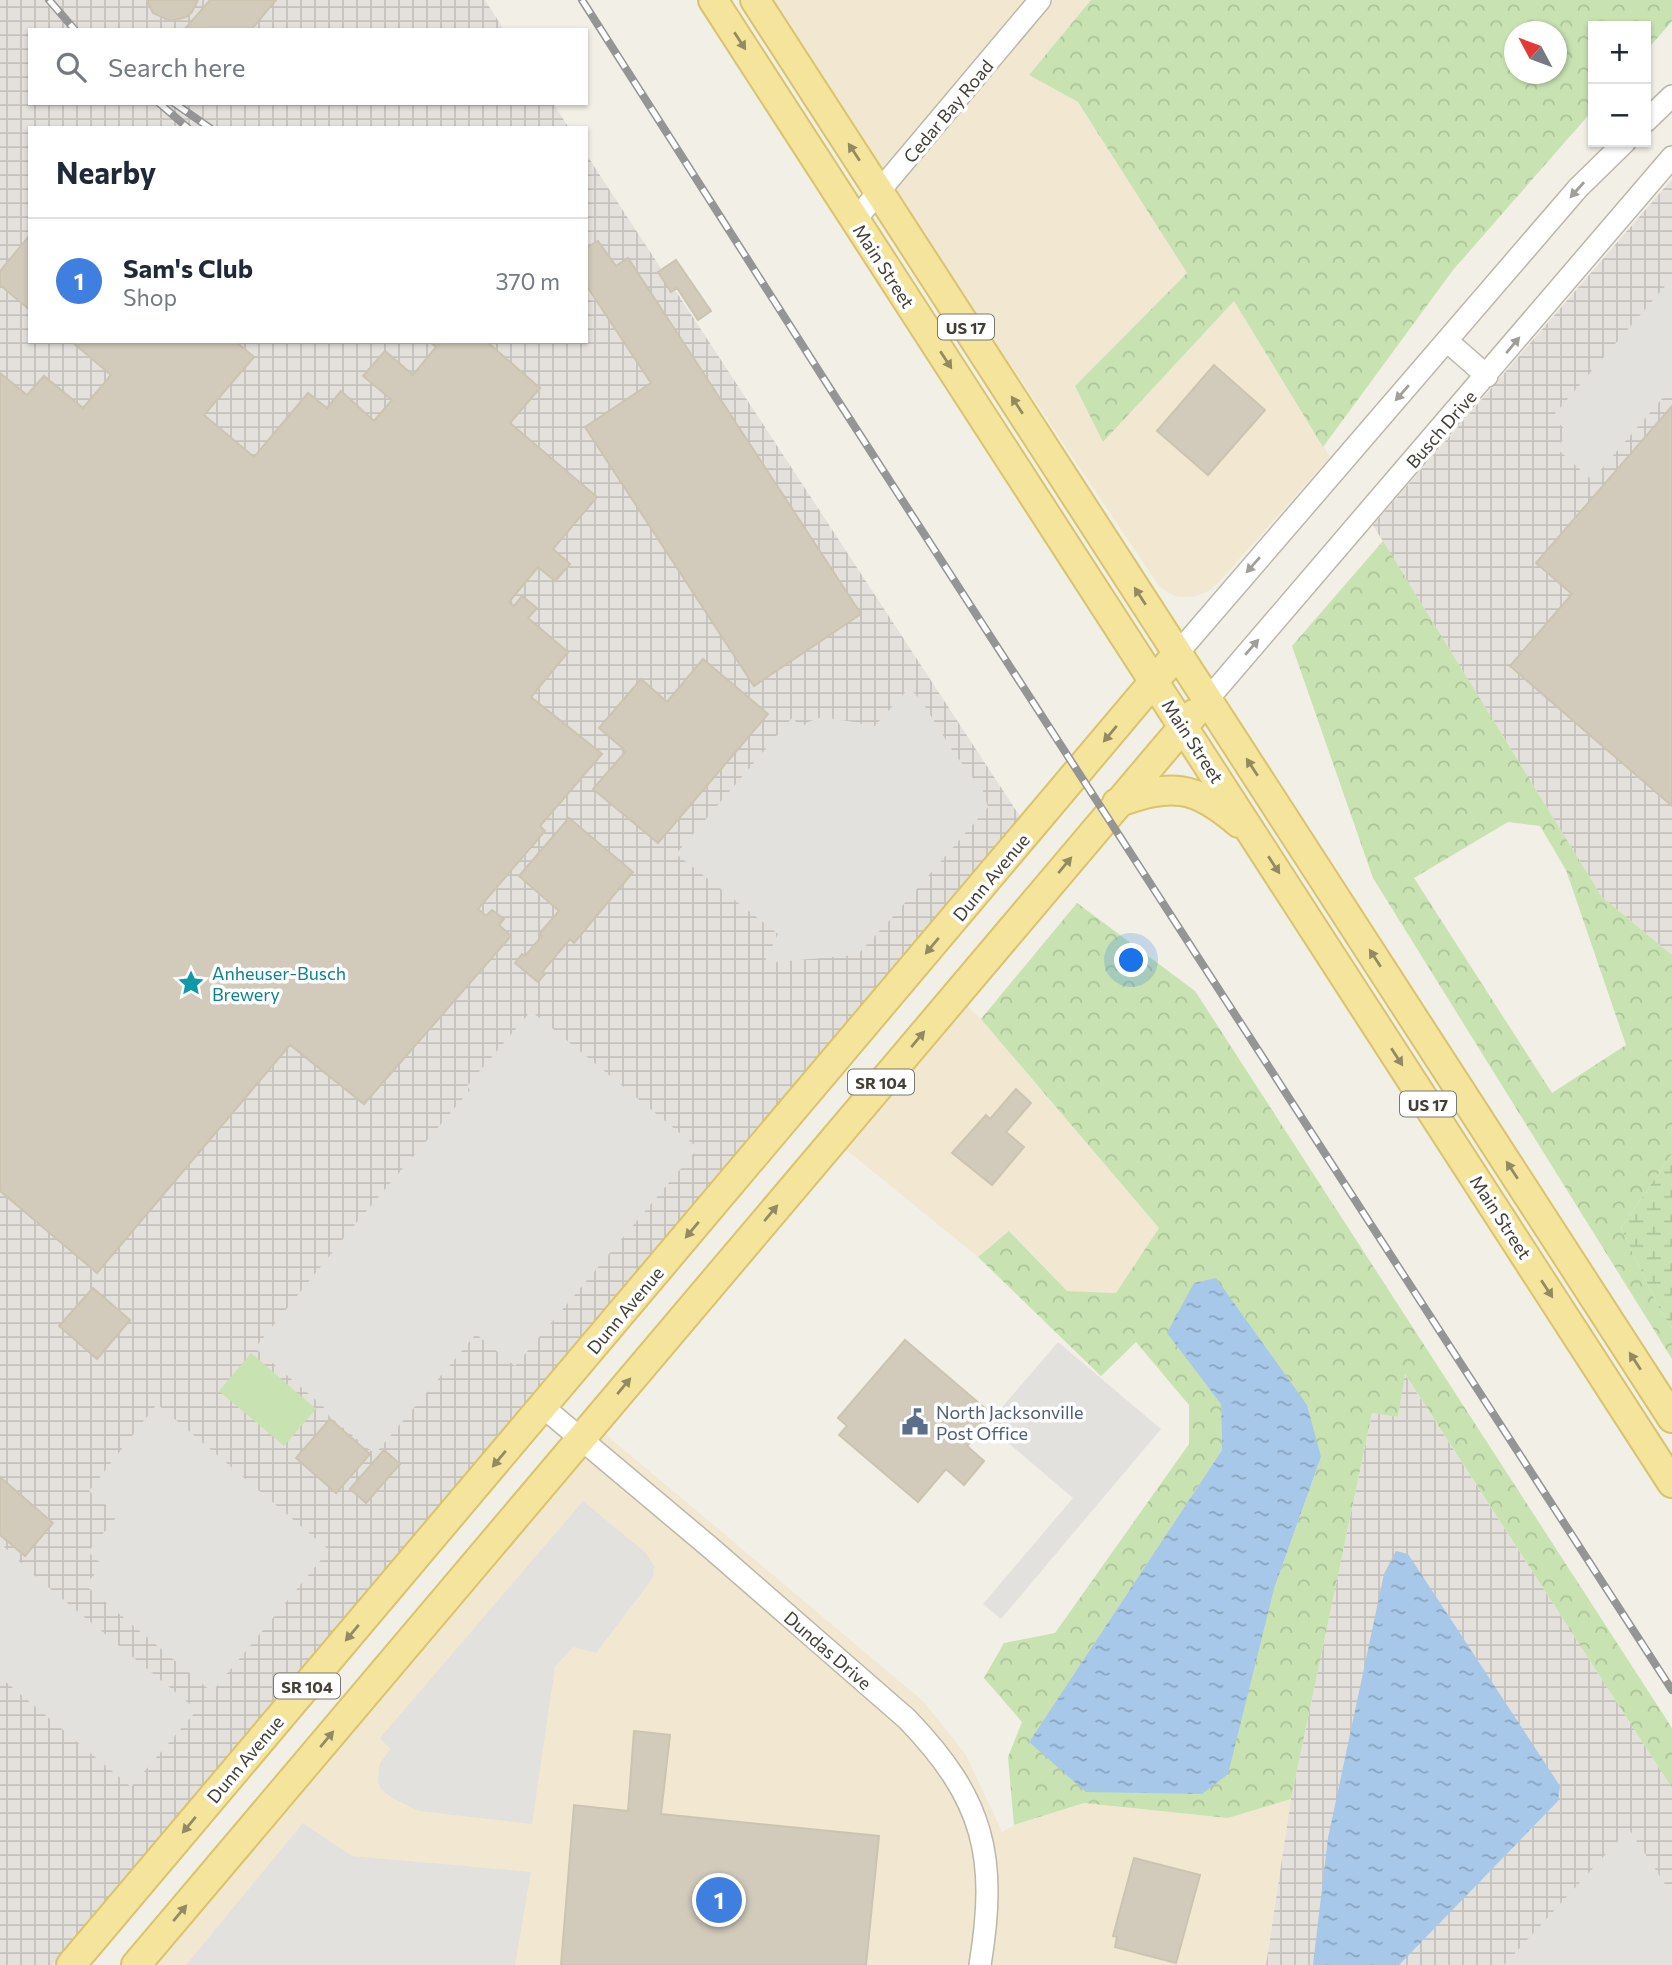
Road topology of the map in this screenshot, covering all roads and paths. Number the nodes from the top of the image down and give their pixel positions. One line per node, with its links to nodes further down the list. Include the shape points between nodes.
1 (713, 0): 9 (main road, Main Street / US 17, one-way to 9)
2 (755, 0): 8 (main road, Main Street / US 17, one-way to 2)
3 (1040, 0): 8 (street, Cedar Bay Road)
4 (1672, 96): 5 (street)
5 (1651, 116)
6 (1620, 147): 10 (street, one-way to 10, via 1578,188)
7 (1672, 157): 11 (street, Busch Drive, one-way to 7)
8 (880, 192): 9 (street, Cedar Bay Road); 12 (main road, Main Street / US 17, one-way to 8)
9 (855, 220): 13 (main road, Main Street / US 17, one-way to 13)
10 (1447, 341): 11 (street); 12 (street, one-way to 12)
11 (1487, 376): 14 (street, Busch Drive, one-way to 11)
12 (1177, 654): 13 (main road, Dunn Avenue / SR 104); 14 (main road, Main Street / US 17)
13 (1154, 681): 15 (main road, Main Street / US 17); 18 (main road, Dunn Avenue / SR 104, one-way to 18)
14 (1208, 699): 15 (main road, SR 104); 19 (main road, Main Street / US 17, one-way to 14)
15 (1183, 726): 16 (main road, SR 104); 17 (main road, Main Street / US 17)
16 (1117, 803): 17 (main road, via 1148,792 1189,792 1218,805); 20 (main road, SR 104, one-way to 16)
17 (1254, 835): 21 (main road, Main Street / US 17, one-way to 21)
18 (543, 1407): 20 (street, Dundas Drive); 22 (main road, Dunn Avenue / SR 104, one-way to 22)
19 (1672, 1419)
20 (580, 1438): 23 (main road, SR 104, one-way to 20); 24 (street, Dundas Drive, via 907,1719 945,1761 975,1816 982,1844 988,1894)
21 (1672, 1483)
22 (71, 1965)
23 (136, 1965)
24 (980, 1965)

